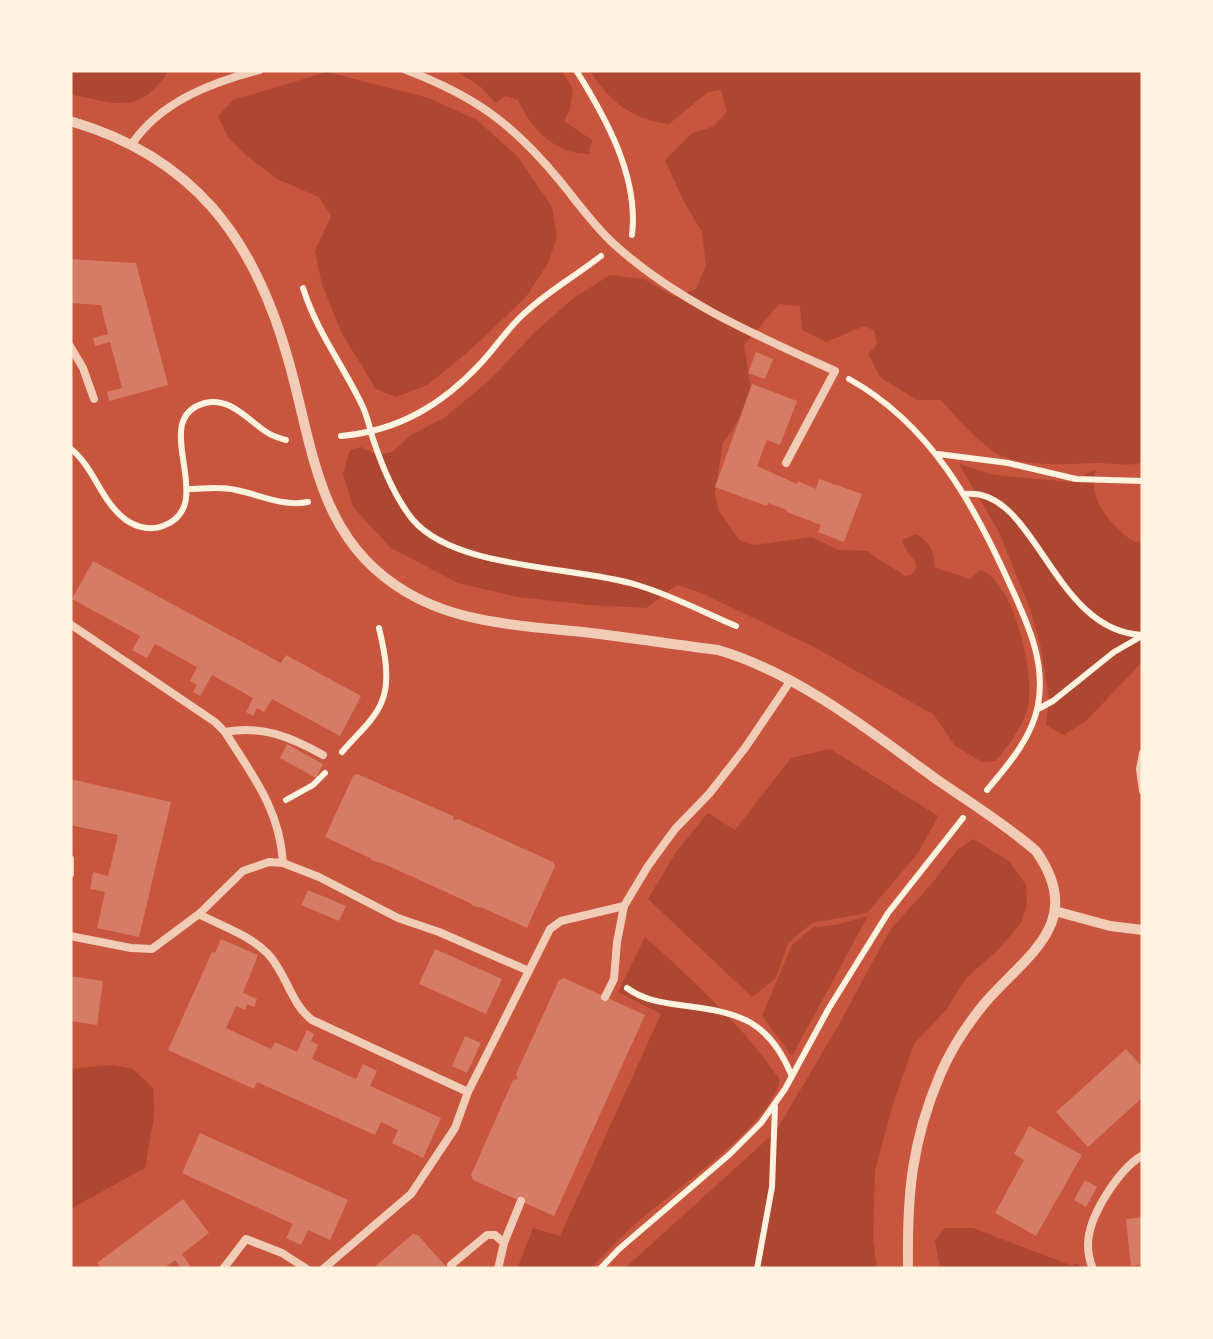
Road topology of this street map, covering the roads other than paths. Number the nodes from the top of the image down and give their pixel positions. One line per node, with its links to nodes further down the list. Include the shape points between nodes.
1 (259, 70): 4 (lane, via 167,108)
2 (406, 70): 7 (lane, via 497,117 628,256 720,316 835,371)
3 (70, 121): 4 (street)
4 (132, 144): 9 (street, via 203,196 244,253 288,356 326,499 362,558 392,584 449,611 718,650)
5 (70, 346): 6 (lane)
6 (94, 400)
7 (786, 462)
8 (70, 624): 10 (lane)
9 (791, 680): 17 (lane, via 709,794 675,828); 18 (street, via 1036,851 1049,872)
10 (226, 732): 12 (lane, via 276,733); 15 (lane, via 272,811)
11 (1143, 753): 13 (lane)
12 (323, 755)
13 (1143, 790)
14 (70, 859): 16 (lane)
15 (284, 863): 19 (lane, via 243,871); 22 (lane)
16 (70, 874)
17 (624, 906): 22 (lane, via 550,928); 23 (lane)
18 (1054, 912): 20 (street); 33 (street, via 1036,951 953,1046 926,1109 908,1204)
19 (199, 914): 21 (lane, via 152,948); 24 (lane, via 268,954 312,1020)
20 (1143, 930)
21 (70, 936)
22 (529, 971): 24 (lane)
23 (606, 997)
24 (468, 1092): 31 (lane, via 455,1128 411,1194)
25 (1143, 1155): 34 (lane, via 1122,1172 1092,1225)
26 (521, 1201): 27 (lane)
27 (504, 1244): 28 (lane, via 488,1235); 32 (lane)
28 (450, 1265)
29 (224, 1269): 30 (lane, via 246,1239)
30 (307, 1269)
31 (322, 1269)
32 (498, 1269)
33 (908, 1269)
34 (1093, 1269)

